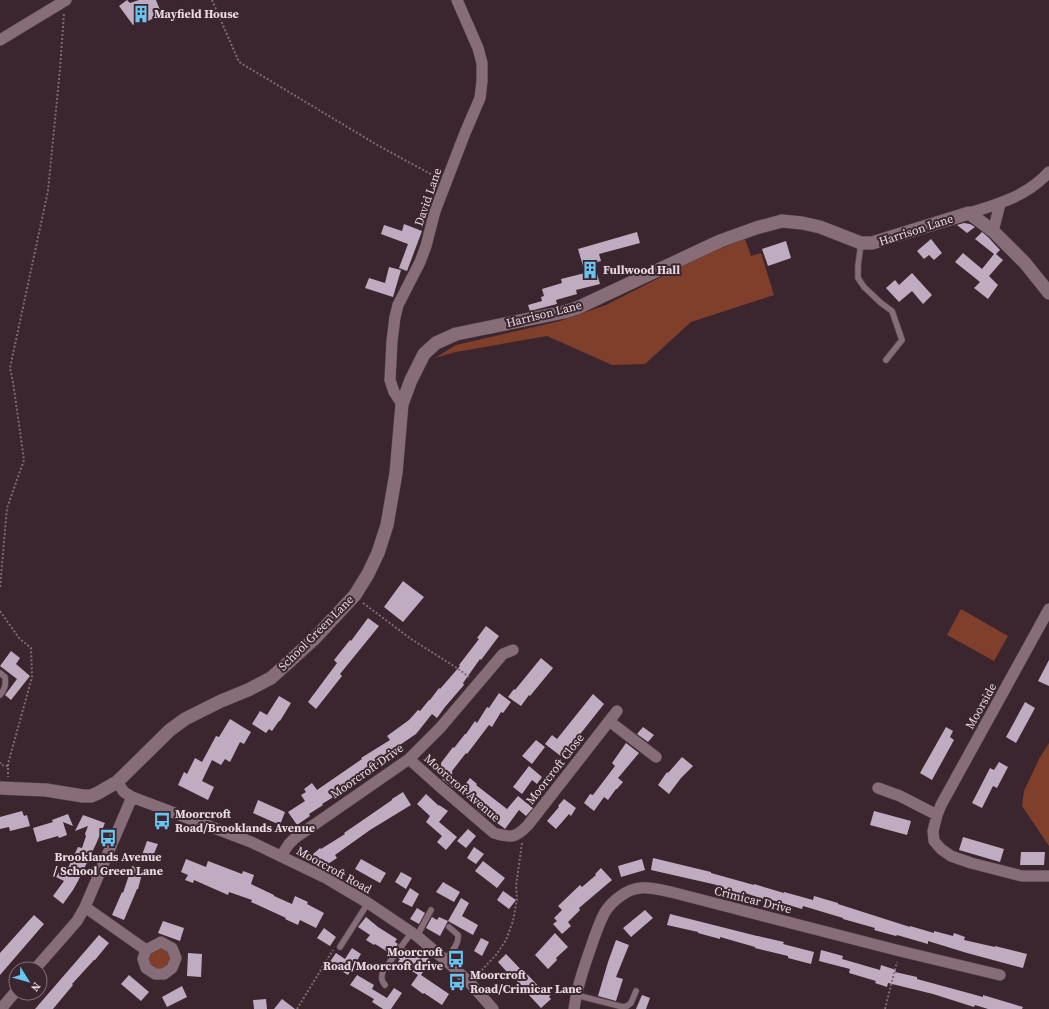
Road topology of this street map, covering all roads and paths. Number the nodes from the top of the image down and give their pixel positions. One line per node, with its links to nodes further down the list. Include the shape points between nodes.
1 (212, 0): 6 (path, via 239,62 379,146)
2 (457, 0): 6 (street, David Lane, via 478,48 482,64 482,81 480,98)
3 (64, 1): 4 (street); 14 (path, via 48,191 10,368 24,460 7,508)
4 (0, 40)
5 (1049, 172): 7 (street, Harrison Lane, via 1024,193)
6 (446, 182): 13 (street, David Lane, via 424,252 398,305 395,317 390,380)
7 (1000, 204): 8 (street, Harrison Lane); 9 (street)
8 (968, 213): 9 (street); 10 (street, Harrison Lane, via 882,241)
9 (993, 230): 11 (street)
10 (861, 243): 12 (lane, via 858,278 864,287 892,311 902,340); 13 (street, Harrison Lane, via 802,223 782,221 756,228 720,241 577,308 456,334 436,344 424,354)
11 (1049, 293)
12 (886, 360)
13 (402, 404): 15 (street, School Green Lane, via 396,472 387,525 378,553)
14 (0, 587)
15 (355, 595): 20 (path, via 364,605); 27 (street, School Green Lane, via 314,639 271,678 184,719)
16 (1049, 609): 31 (street, Moorside)
17 (0, 611): 26 (path, via 19,638 31,648 32,677 8,766 1,765)
18 (513, 650): 20 (street, Moorcroft Drive, via 503,654)
19 (0, 673): 21 (lane, via 5,677 6,684)
20 (478, 684): 25 (street, Moorcroft Drive)
21 (0, 695)
22 (617, 711): 23 (street, Moorcroft Close)
23 (608, 721): 24 (street); 32 (street, Moorcroft Close)
24 (656, 757)
25 (409, 759): 32 (street, Moorcroft Avenue, via 494,833 514,836); 33 (street, Moorcroft Drive, via 294,838)
26 (0, 762)
27 (117, 782): 28 (street, School Green Lane, via 91,796 46,790); 30 (street, Moorcroft Road)
28 (0, 788)
29 (878, 788): 31 (street, via 900,796)
30 (132, 798): 33 (street, Moorcroft Road, via 252,842); 36 (street)
31 (936, 815): 34 (street, Moorside, via 934,841 951,856 1022,876)
32 (522, 832): 47 (path, via 513,920 506,940 496,955)
33 (281, 856): 35 (street, Moorcroft Road, via 326,878)
34 (1049, 876)
35 (368, 903): 39 (street, Moorcroft Road); 40 (lane)
36 (85, 907): 41 (street); 45 (street, via 77,921)
37 (431, 910): 39 (lane)
38 (449, 927): 44 (lane, via 458,935 459,940)
39 (414, 934): 44 (street, Moorcroft Road); 48 (lane, via 383,971 381,977)
40 (340, 948)
41 (146, 950)
42 (333, 950): 53 (path)
43 (900, 951): 46 (street, Crimicar Drive); 50 (street, Crimicar Drive, via 671,892 639,888 615,900 606,912 596,933); 56 (path)
44 (445, 960): 47 (street, Moorcroft Road)
45 (42, 961)
46 (1000, 974)
47 (470, 983): 54 (street, Moorcroft Road)
48 (385, 985)
49 (636, 991): 50 (lane, via 627,1006)
50 (576, 995): 55 (street, Crimicar Drive)
51 (8, 1001): 52 (street)
52 (1, 1009)
53 (297, 1009)
54 (493, 1009)
55 (574, 1009)
56 (885, 1009)

